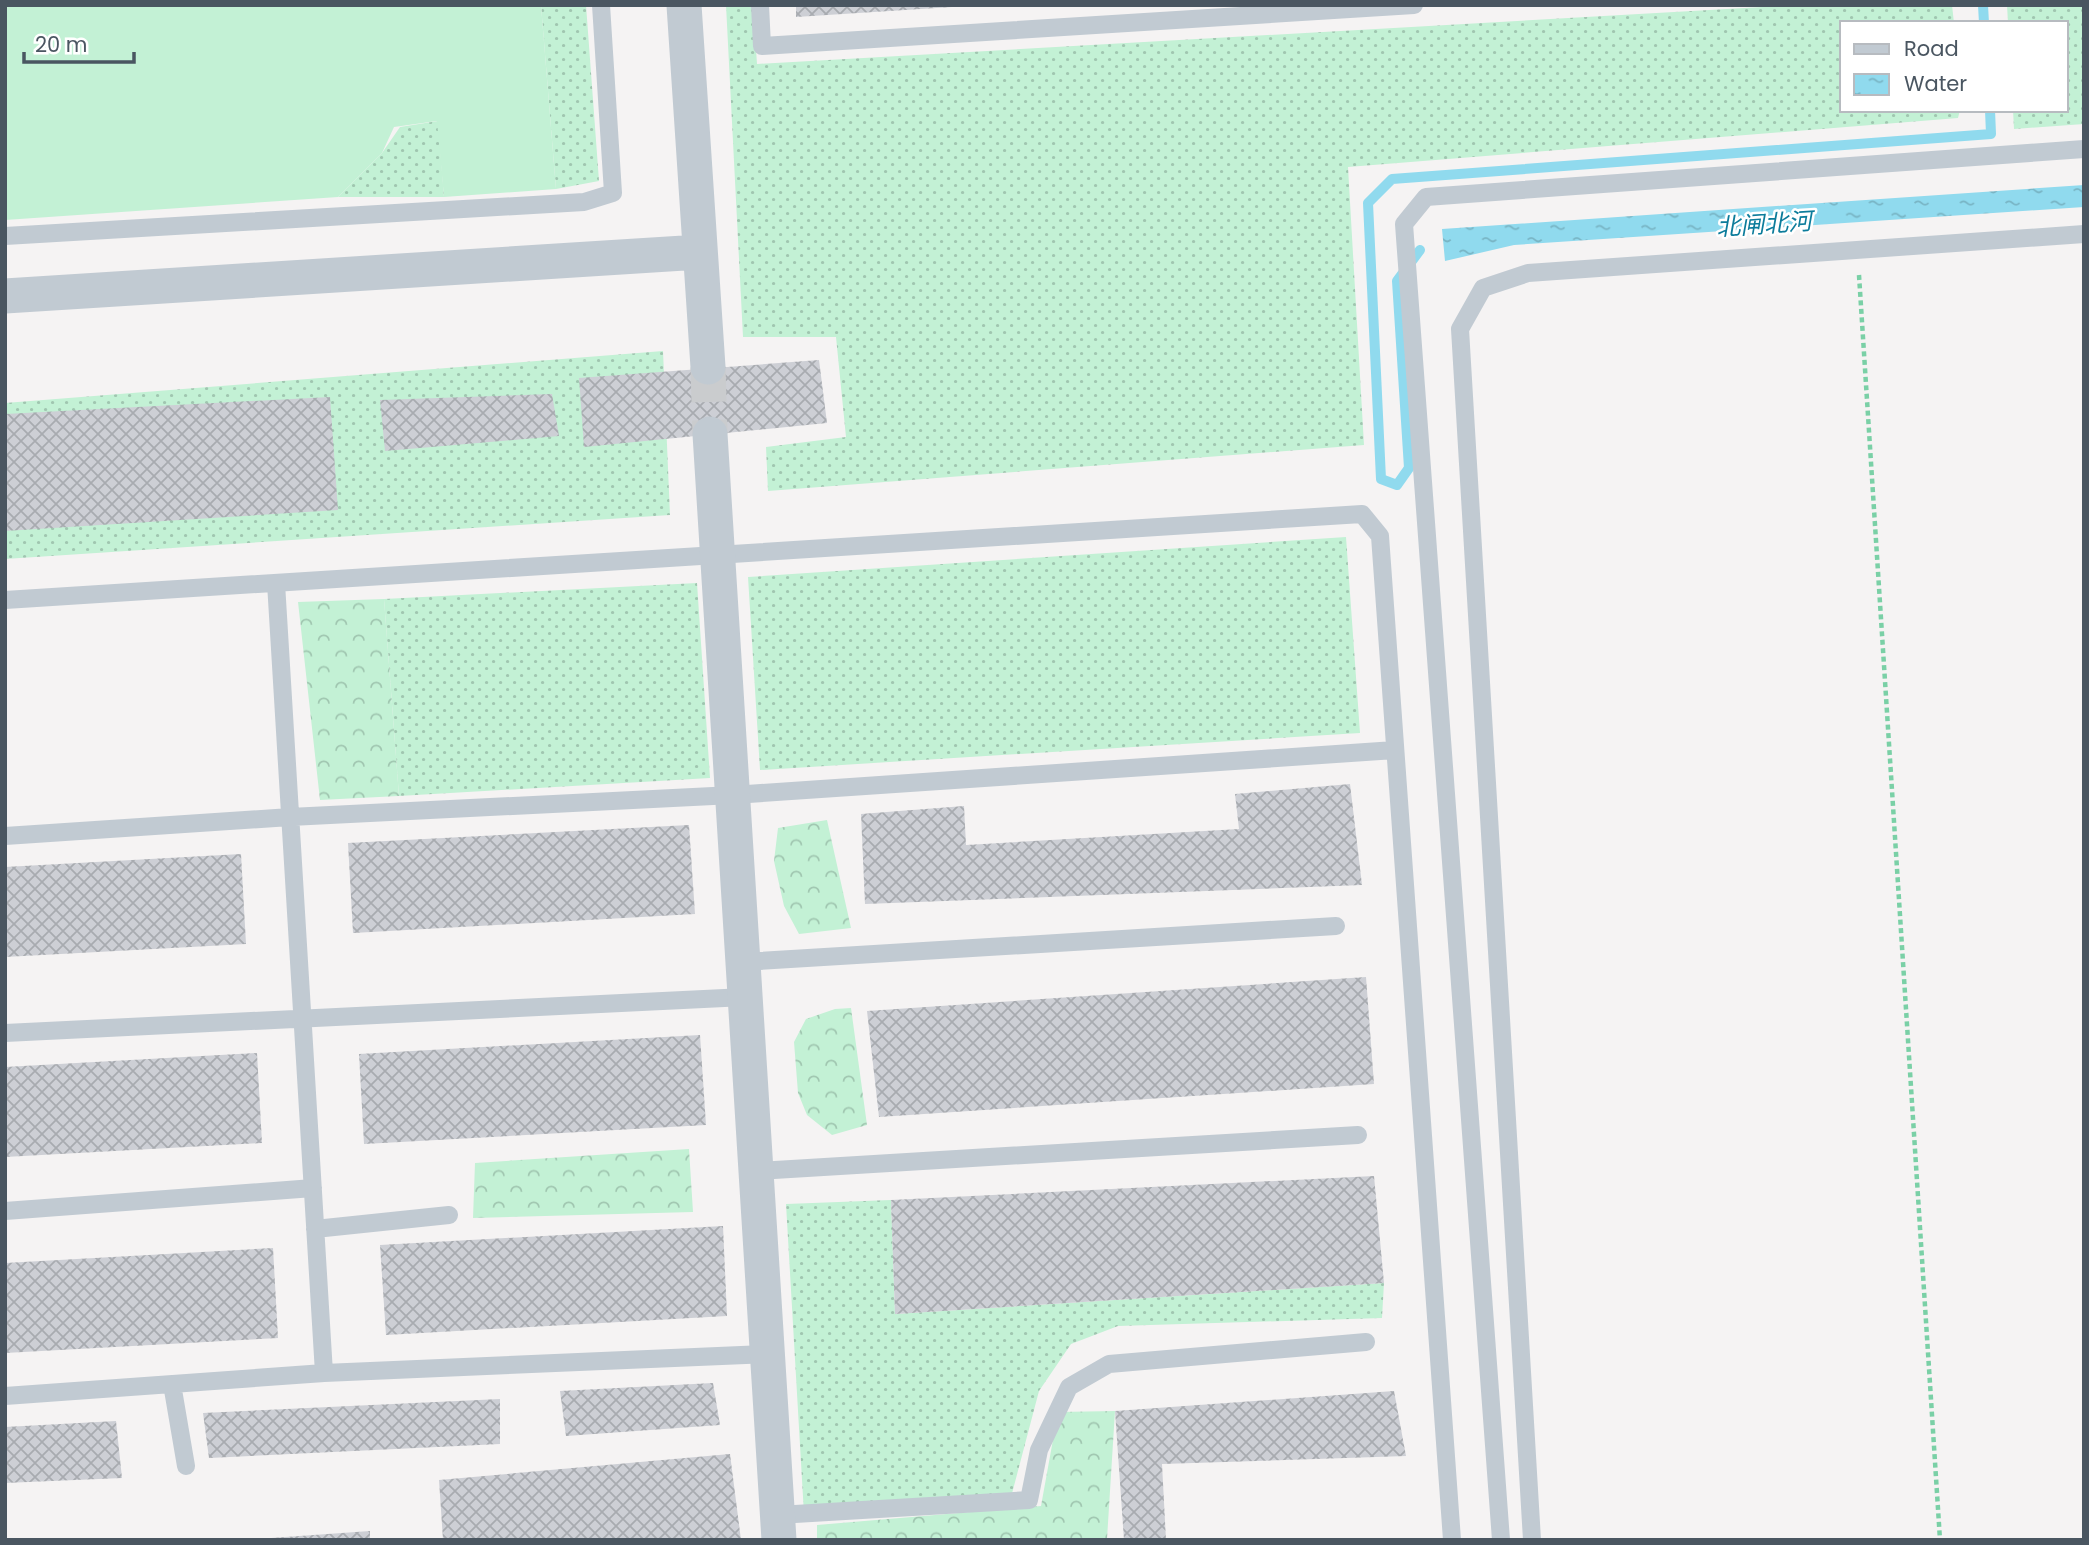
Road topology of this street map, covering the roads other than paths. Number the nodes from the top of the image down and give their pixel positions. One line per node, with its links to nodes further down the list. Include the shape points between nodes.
1 (601, 5): 8 (lane, via 612,193 584,202)
2 (684, 5): 9 (street)
3 (760, 5): 5 (lane, via 762,46)
4 (1414, 5): 5 (lane)
5 (1367, 7)
6 (2084, 149): 39 (lane, via 1426,197 1404,224)
7 (2084, 234): 40 (lane, via 1528,273 1483,288 1461,329)
8 (5, 236)
9 (701, 252): 10 (street); 11 (street)
10 (5, 296)
11 (708, 367)
12 (710, 434): 13 (street)
13 (718, 555): 14 (lane); 16 (lane, via 1362,514 1380,536); 17 (street)
14 (276, 583): 15 (lane); 18 (lane)
15 (5, 600)
16 (1395, 750): 17 (lane); 38 (lane)
17 (733, 795): 18 (lane); 21 (street)
18 (290, 817): 19 (lane); 23 (lane)
19 (5, 836)
20 (1336, 926): 21 (lane)
21 (743, 962): 22 (street)
22 (745, 997): 23 (lane); 26 (street)
23 (303, 1019): 24 (lane); 27 (lane)
24 (5, 1033)
25 (1358, 1135): 26 (lane)
26 (756, 1171): 32 (street)
27 (313, 1188): 28 (lane); 30 (lane)
28 (5, 1212)
29 (449, 1216): 30 (lane)
30 (315, 1229): 33 (lane)
31 (1366, 1342): 37 (lane, via 1109,1364 1069,1387 1040,1450 1029,1500)
32 (767, 1354): 33 (lane); 37 (street)
33 (324, 1373): 34 (lane)
34 (172, 1384): 35 (lane); 36 (lane)
35 (5, 1396)
36 (186, 1466)
37 (779, 1528)
38 (1452, 1540)
39 (1501, 1540)
40 (1532, 1540)

